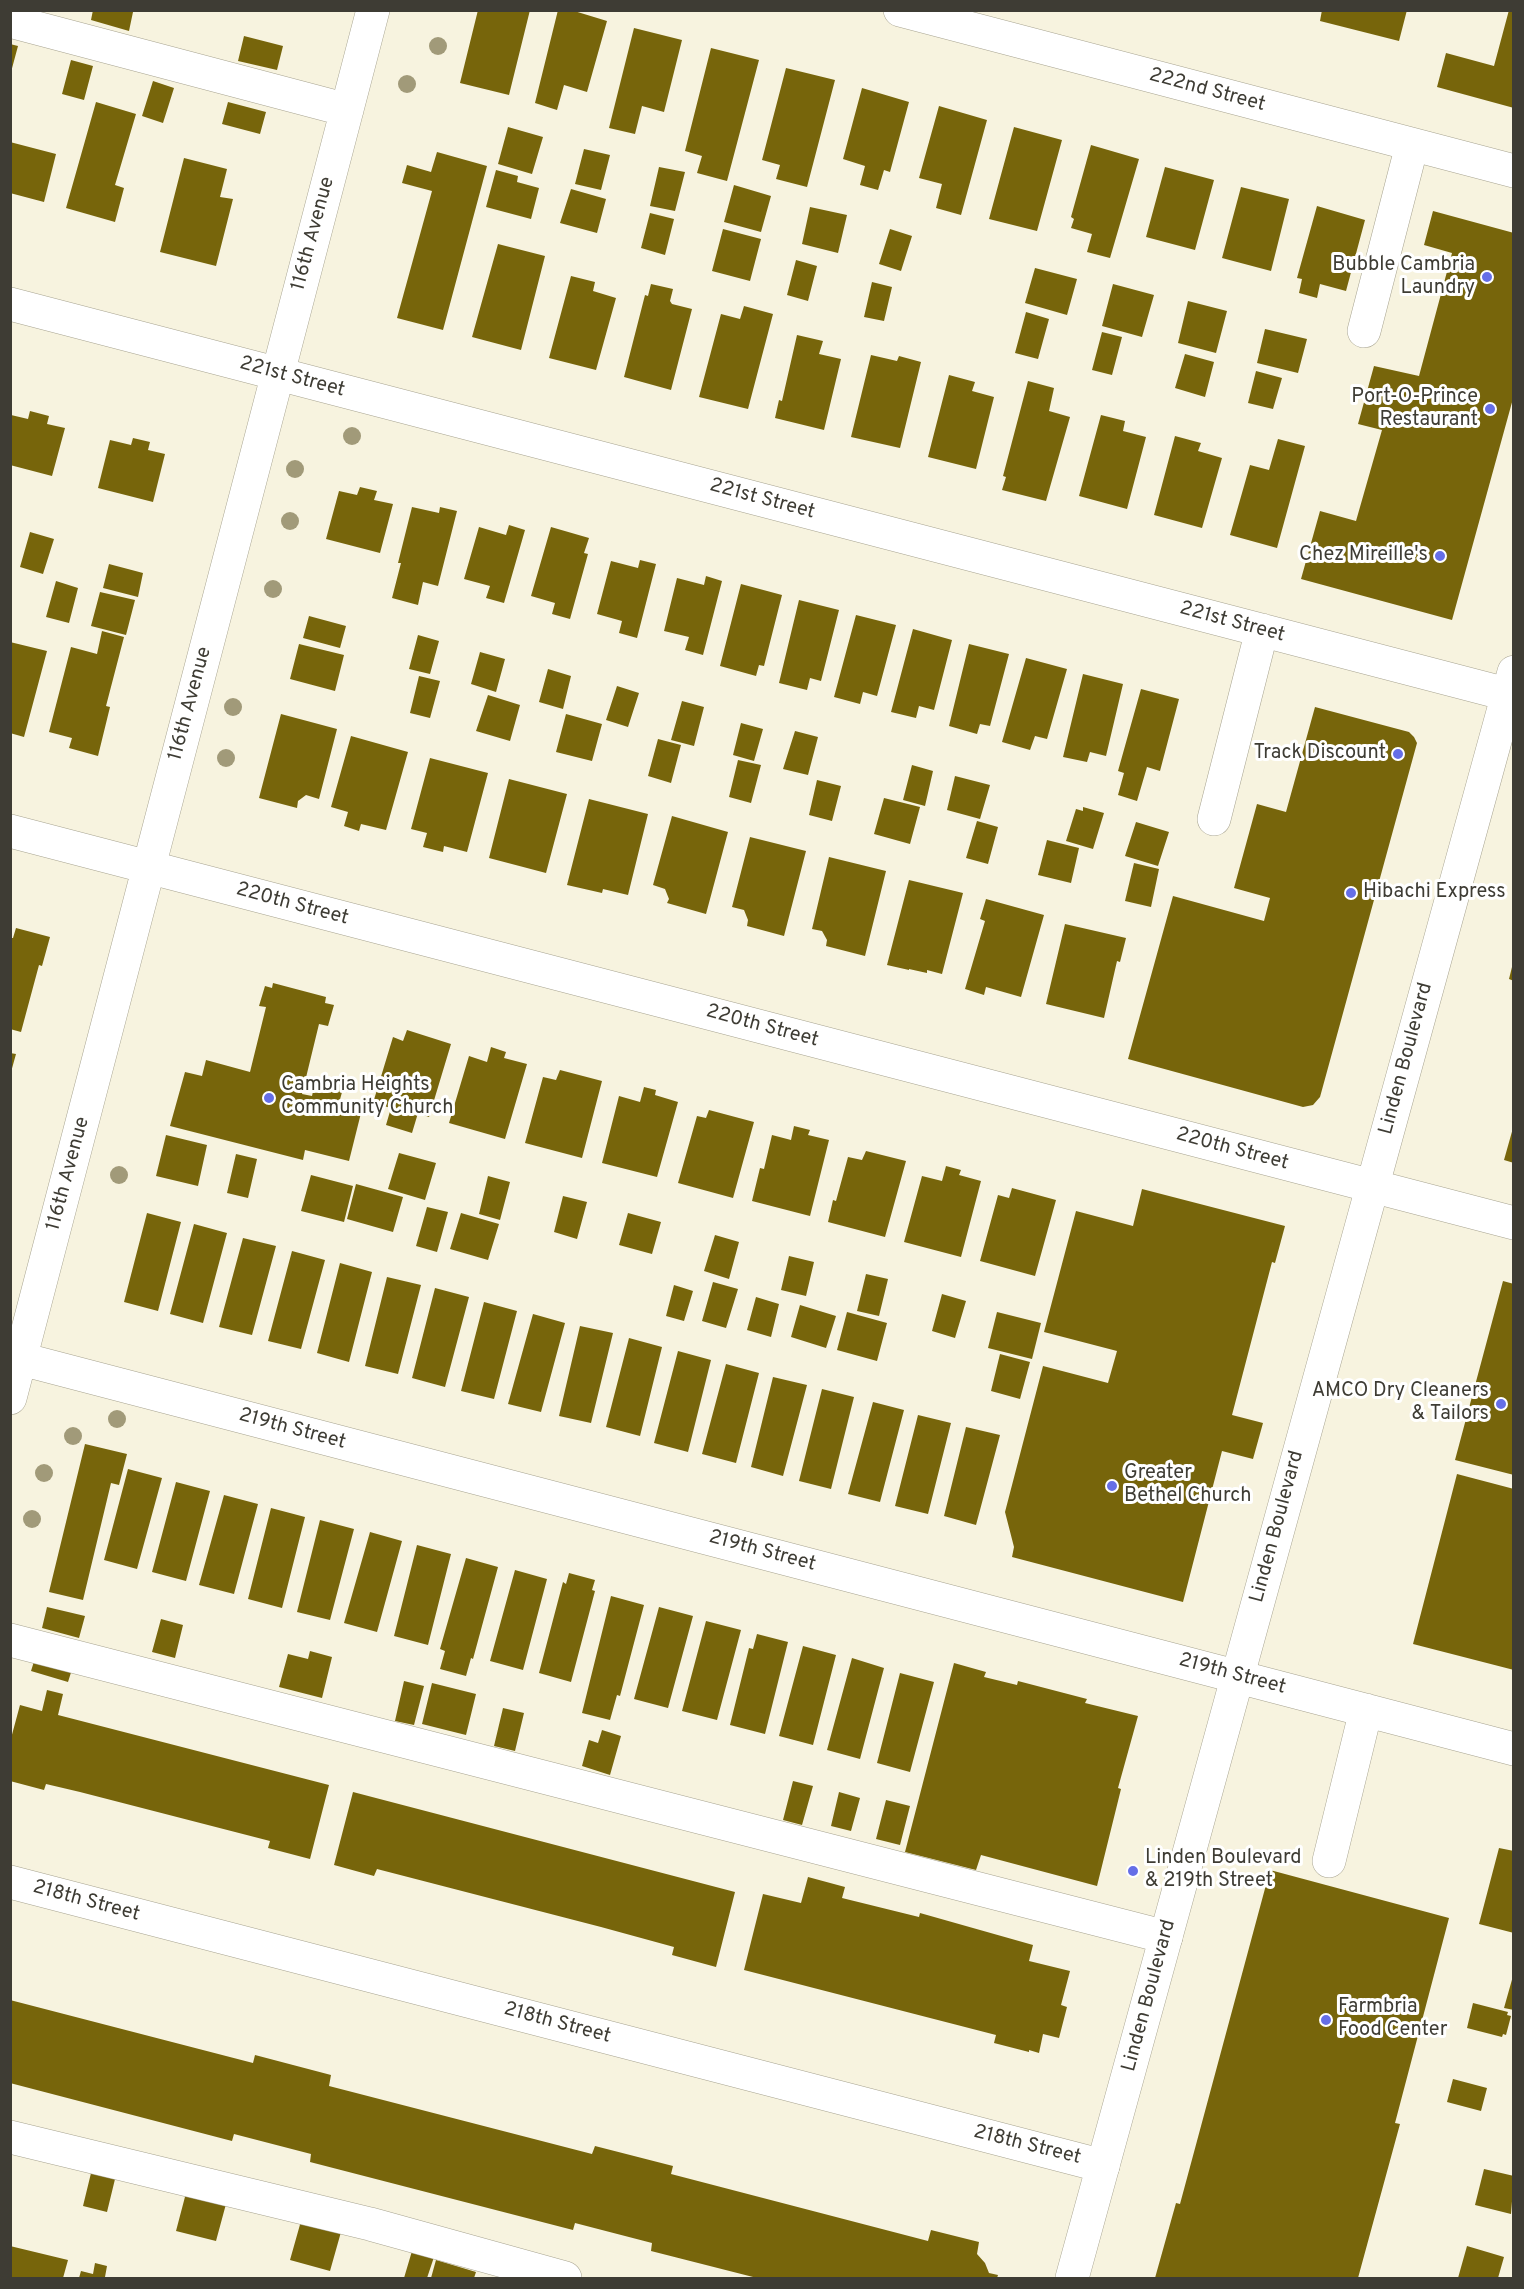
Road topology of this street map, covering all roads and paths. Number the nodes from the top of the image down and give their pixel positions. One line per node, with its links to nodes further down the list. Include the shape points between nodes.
1 (373, 10): 4 (street, 116th Avenue)
2 (900, 10): 5 (street, 222nd Street)
3 (10, 21): 4 (street)
4 (347, 110): 9 (street, 116th Avenue)
5 (1412, 145): 6 (street, 222nd Street); 8 (street)
6 (1514, 171)
7 (10, 304): 9 (street, 221st Street)
8 (1364, 331)
9 (277, 375): 10 (street, 221st Street); 14 (street, 116th Avenue)
10 (1262, 630): 11 (street, 221st Street); 12 (street)
11 (1512, 688): 15 (street, Linden Boulevard)
12 (1214, 819)
13 (10, 831): 14 (street, 220th Street)
14 (149, 867): 15 (street, 220th Street); 17 (street, 116th Avenue)
15 (1372, 1186): 16 (street, 220th Street); 20 (street, Linden Boulevard)
16 (1514, 1223)
17 (16, 1358): 18 (street, 116th Avenue); 20 (street, 219th Street)
18 (10, 1398)
19 (10, 1640): 25 (street)
20 (1238, 1677): 21 (street, 219th Street); 25 (street, Linden Boulevard)
21 (1366, 1710): 22 (street, 219th Street); 23 (street)
22 (1514, 1749)
23 (1329, 1862)
24 (10, 1882): 27 (street, 218th Street)
25 (1166, 1937): 27 (street, Linden Boulevard)
26 (10, 2137): 28 (street, via 370,2224)
27 (1103, 2166): 29 (street, Linden Boulevard)
28 (565, 2278)
29 (1072, 2278)

